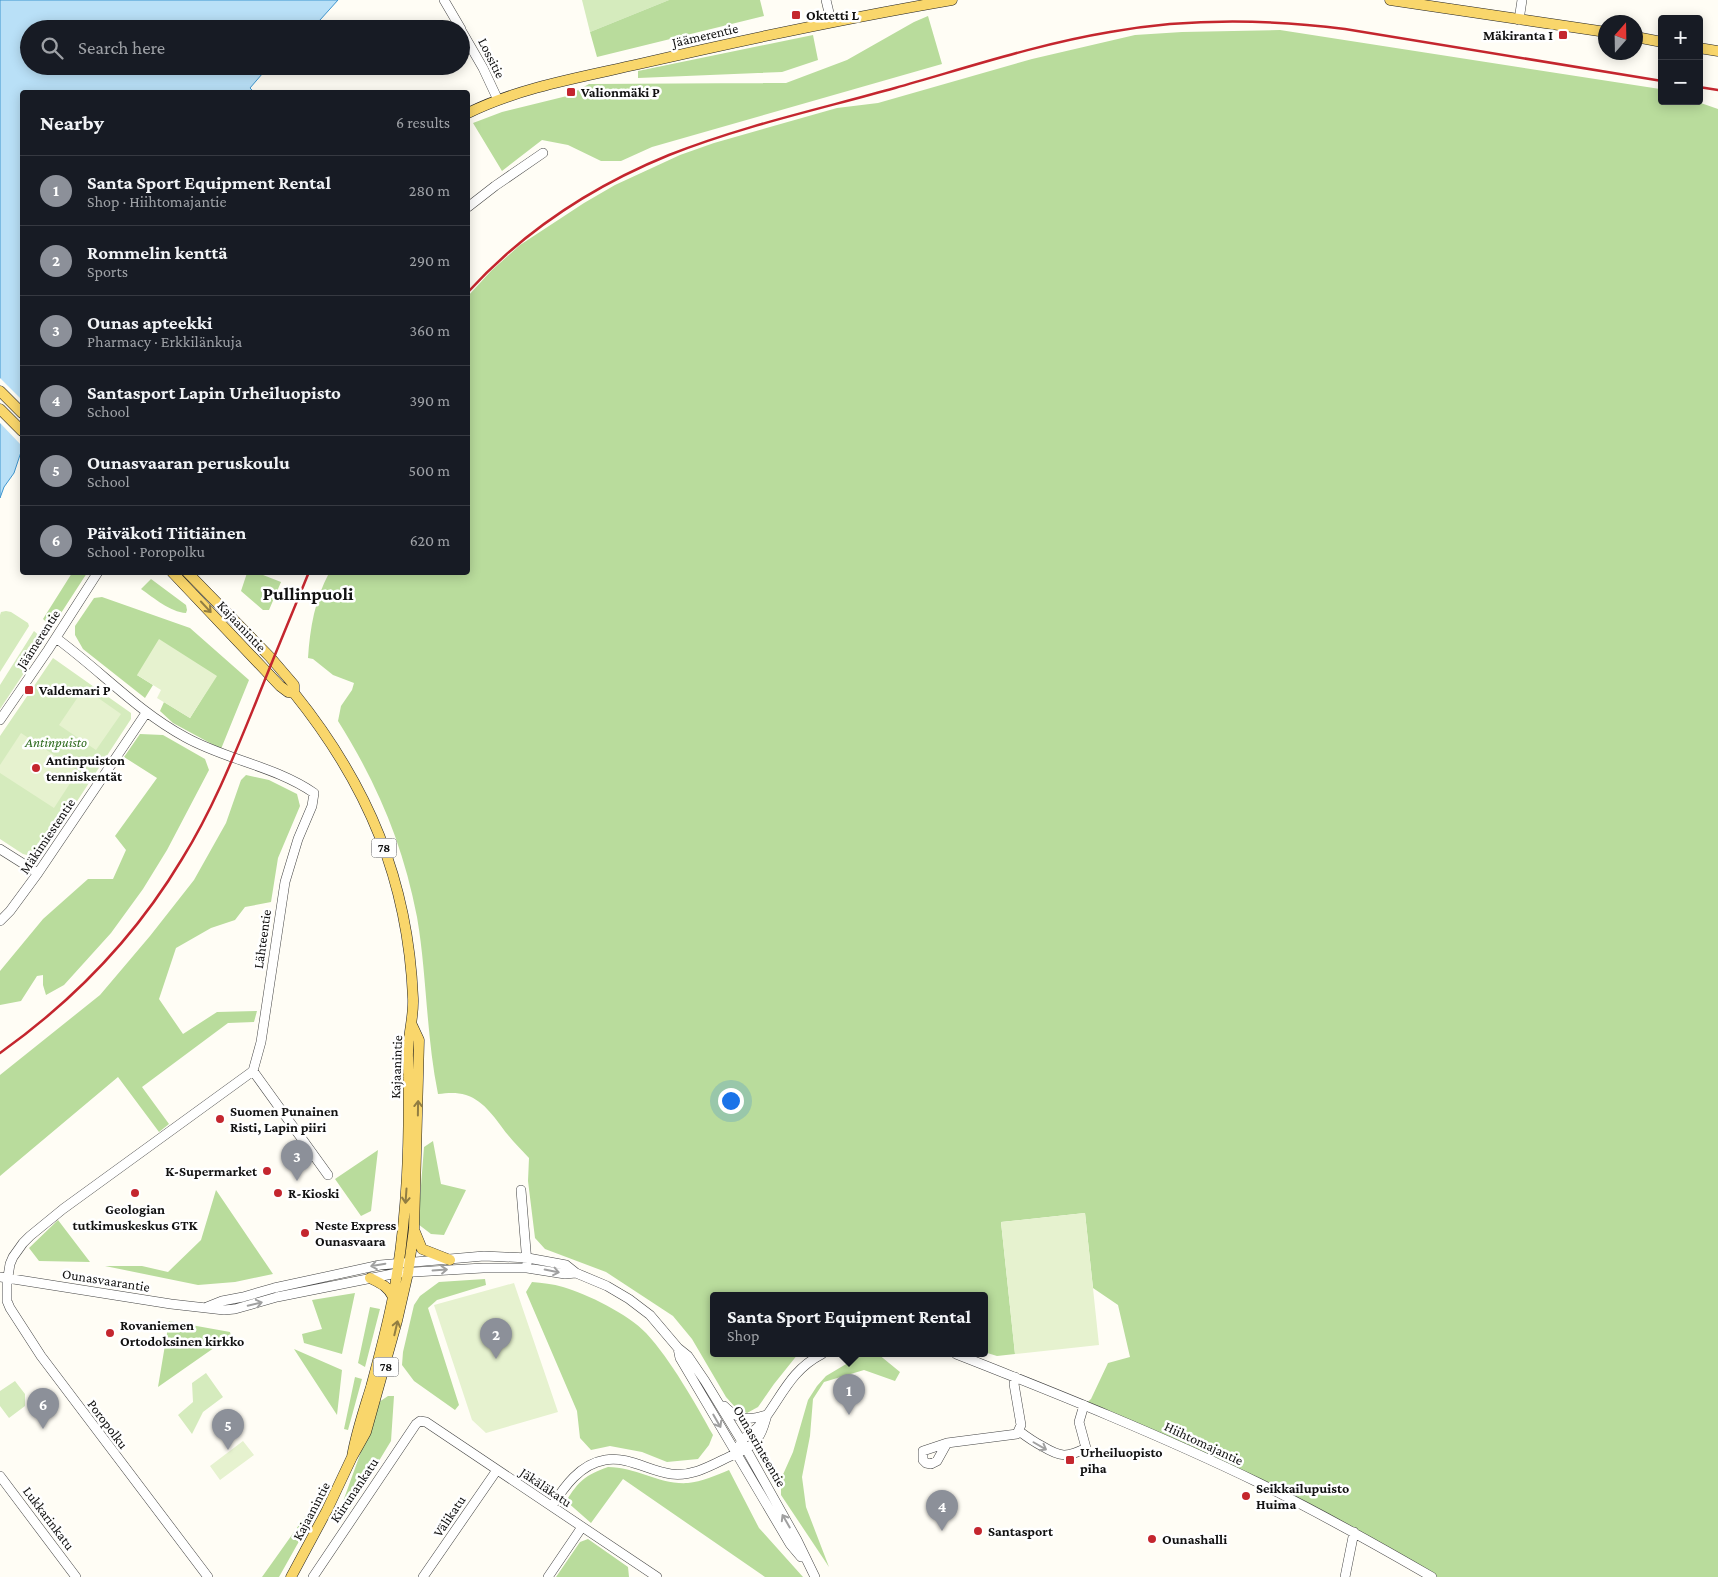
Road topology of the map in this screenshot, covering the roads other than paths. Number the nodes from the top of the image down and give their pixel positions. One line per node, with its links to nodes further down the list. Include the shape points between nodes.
1 (444, 0): 6 (street, Lossitie)
2 (826, 0): 8 (street)
3 (952, 0): 8 (main road, Jäämerentie)
4 (1390, 0): 7 (main road)
5 (1522, 0): 7 (street)
6 (456, 20)
7 (1519, 20): 9 (main road)
8 (832, 21): 15 (main road, Jäämerentie, via 545,86)
9 (1598, 31)
10 (1643, 38): 11 (main road)
11 (1658, 41)
12 (470, 45): 15 (street, Lossitie)
13 (1703, 49): 14 (main road)
14 (1718, 51)
15 (498, 100): 16 (main road, Jäämerentie)
16 (470, 112)
17 (543, 153): 18 (street)
18 (470, 205)
19 (0, 391): 21 (main road)
20 (0, 409): 22 (main road)
21 (20, 411)
22 (20, 429)
23 (96, 575): 26 (street, Jäämerentie)
24 (175, 575): 27 (main road, Kajaanintie / 78, one-way to 27, via 280,686)
25 (190, 575): 27 (main road, 78, via 270,657 294,685)
26 (56, 638): 28 (street, Lähteentie); 29 (street, Jäämerentie)
27 (294, 693): 33 (main road, 78, via 331,742 378,829 400,897 406,929 413,1000)
28 (146, 713): 31 (street, Mäkimiestentie); 34 (street, Lähteentie, via 187,739 297,782 314,793 285,882 261,1044)
29 (0, 720)
30 (0, 849): 31 (street)
31 (38, 874): 32 (street, Mäkimiestentie)
32 (0, 922)
33 (412, 1025): 37 (main road, Kajaanintie / 78, one-way to 33, via 419,1040); 40 (main road, Kajaanintie / 78, one-way to 40, via 408,1053)
34 (253, 1071): 35 (street); 44 (street, via 30,1236 13,1257)
35 (328, 1175)
36 (521, 1190): 38 (street)
37 (414, 1229): 39 (main road, via 422,1250); 40 (main road, Kajaanintie / 78)
38 (528, 1258): 39 (street, Ounasrinteentie, via 484,1256); 41 (street); 43 (street, Ounasrinteentie, via 566,1265)
39 (450, 1260): 40 (street, Ounasrinteentie)
40 (404, 1262): 42 (main road, Kajaanintie / 78); 47 (street, Ounasvaarantie, one-way to 47, via 380,1264 274,1288)
41 (527, 1268): 42 (street, Ounasrinteentie, one-way to 41); 43 (street, Ounasrinteentie, one-way to 43)
42 (402, 1273): 45 (street, Ounasvaarantie); 46 (main road, Kajaanintie / 78); 61 (main road, Kajaanintie / 78, one-way to 42, via 366,1432 391,1349)
43 (576, 1273): 48 (street, Ounasrinteentie, via 629,1299 650,1315)
44 (4, 1278): 47 (street, Ounasvaarantie); 70 (street, Poropolku, via 10,1308 40,1355)
45 (370, 1278): 46 (main road, via 384,1285); 47 (street, Ounasvaarantie, one-way to 45, via 235,1309)
46 (393, 1297): 61 (main road, Kajaanintie / 78)
47 (207, 1307)
48 (678, 1348): 52 (street, Ounasrinteentie, via 688,1356); 60 (street, Ounasrinteentie, one-way to 60, via 680,1358)
49 (817, 1357): 54 (street, via 791,1379)
50 (964, 1357): 51 (street, Hiihtomajantie)
51 (1015, 1377): 53 (street, Hiihtomajantie); 56 (street)
52 (717, 1400): 54 (street, via 744,1419); 57 (street, Ounasrinteentie)
53 (1084, 1405): 56 (street, one-way to 53, via 1054,1453 1070,1455 1086,1448 1079,1422); 66 (street, Hiihtomajantie, via 1258,1483)
54 (767, 1415): 57 (street); 59 (street, via 757,1440)
55 (420, 1421): 62 (street, Jäkäläkatu); 72 (street, Kiirunankatu)
56 (1019, 1431): 58 (street, via 1018,1434)
57 (741, 1440): 59 (street, Ounasrinteentie); 60 (street)
58 (947, 1443)
59 (746, 1450): 60 (street); 67 (street, Ounasrinteentie, one-way to 59)
60 (736, 1453): 64 (street, via 712,1466 684,1474 660,1472 617,1459 604,1460 583,1469); 67 (street, Ounasrinteentie, via 790,1544)
61 (352, 1457): 71 (main road, Kajaanintie / 78, via 336,1494)
62 (497, 1470): 64 (street, Jäkäläkatu); 73 (street, Välikatu)
63 (0, 1476): 69 (street, Lukkarinkatu)
64 (552, 1506): 65 (street, Jäkäläkatu)
65 (582, 1526): 68 (street, Jäkäläkatu); 74 (street)
66 (1354, 1532): 77 (street); 78 (street, Hiihtomajantie)
67 (808, 1565): 76 (street, Ounasrinteentie)
68 (642, 1573): 75 (street, Jäkäläkatu)
69 (76, 1577)
70 (208, 1577)
71 (291, 1577)
72 (313, 1577)
73 (424, 1577)
74 (548, 1577)
75 (657, 1577)
76 (815, 1577)
77 (1345, 1577)
78 (1432, 1577)

